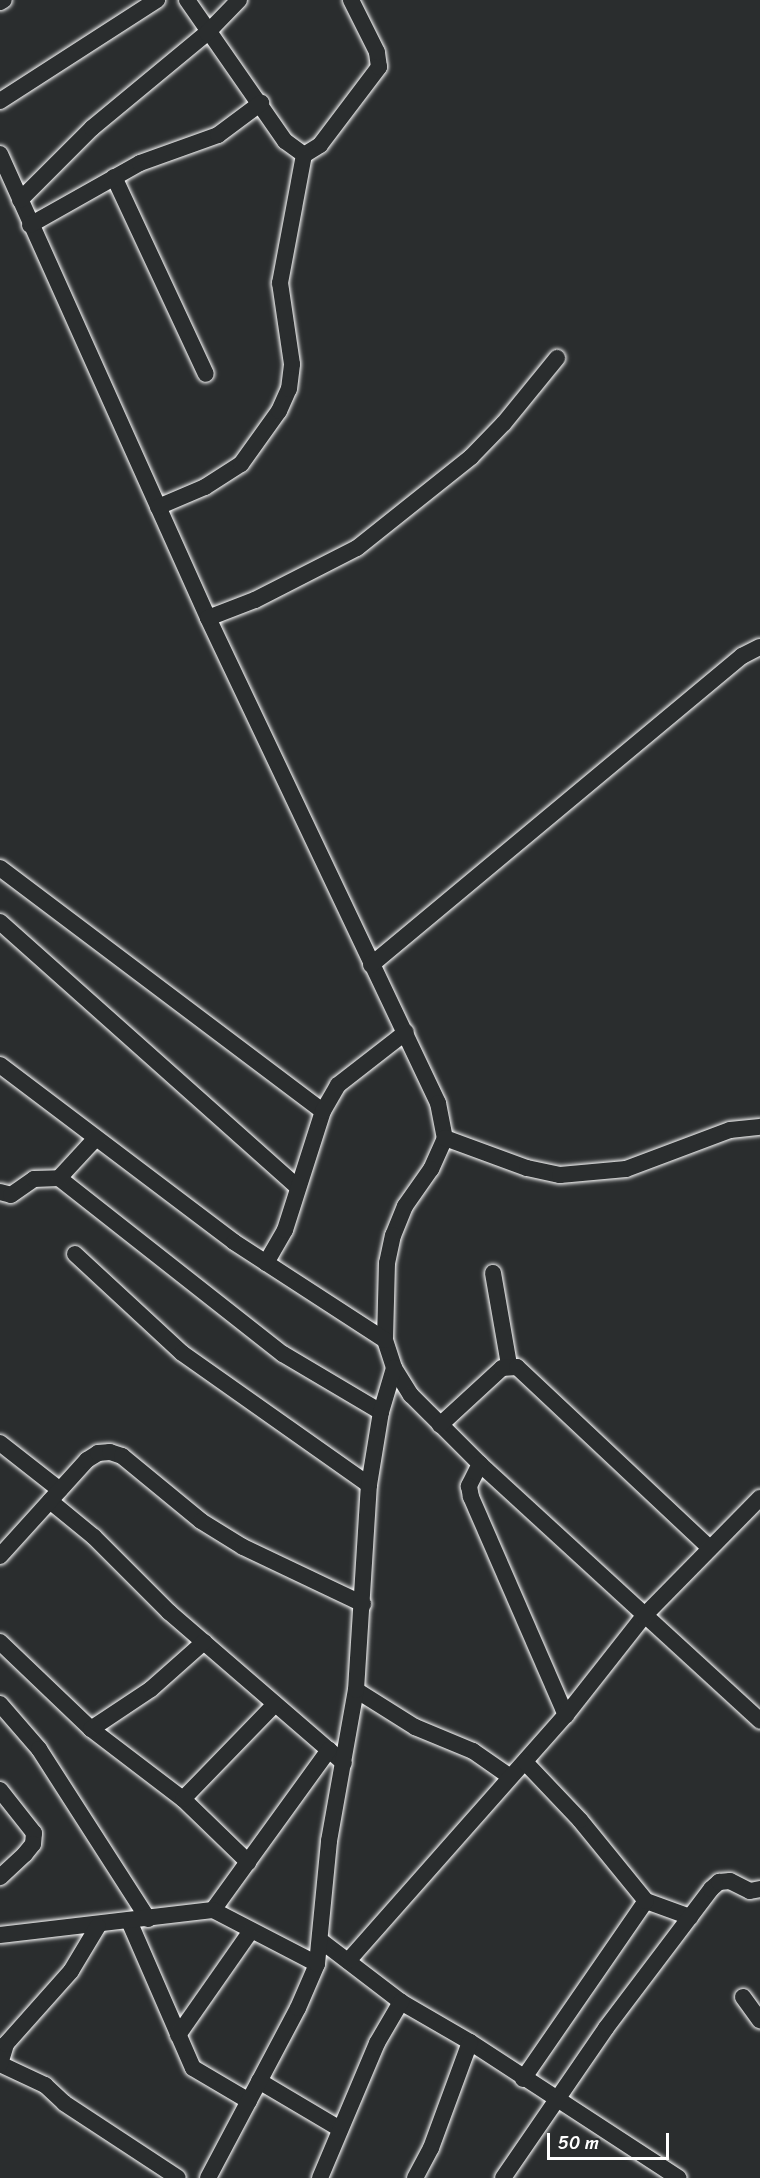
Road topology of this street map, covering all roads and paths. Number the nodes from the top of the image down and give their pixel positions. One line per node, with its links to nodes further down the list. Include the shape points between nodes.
1 (4, 0): 6 (street)
2 (157, 0): 8 (street)
3 (187, 0): 7 (street)
4 (239, 0): 7 (street)
5 (351, 0): 11 (street, via 377,52 379,67 320,145)
6 (0, 2)
7 (207, 33): 9 (street); 13 (street, via 92,128)
8 (0, 101)
9 (261, 103): 11 (street, via 285,141); 12 (street, via 218,135)
10 (0, 154): 13 (street)
11 (304, 155): 17 (street, via 280,283 292,364 289,389 279,411 241,464 206,487)
12 (114, 177): 14 (street); 16 (street)
13 (20, 200): 14 (street)
14 (30, 225): 17 (street)
15 (557, 358): 18 (street, via 471,457 357,548 255,600)
16 (206, 374)
17 (158, 507): 18 (street)
18 (208, 618): 22 (street)
19 (760, 646): 22 (street, via 742,656)
20 (0, 868): 25 (street)
21 (0, 922): 30 (street)
22 (371, 965): 23 (street)
23 (406, 1032): 25 (street, via 338,1085); 28 (street, via 438,1103)
24 (0, 1065): 27 (street)
25 (323, 1111): 30 (street)
26 (760, 1127): 28 (street, via 730,1130 626,1168 560,1174 527,1168)
27 (96, 1138): 29 (street); 33 (street)
28 (445, 1138): 35 (street, via 393,1235 387,1263)
29 (59, 1178): 31 (street, via 34,1179 11,1195); 38 (street, via 283,1354)
30 (297, 1187): 33 (street, via 285,1230)
31 (0, 1192)
32 (75, 1254): 42 (street, via 182,1353)
33 (266, 1263): 35 (street)
34 (493, 1273): 36 (street)
35 (385, 1340): 37 (street)
36 (510, 1365): 39 (street); 45 (street, via 523,1371)
37 (394, 1368): 38 (street); 39 (street)
38 (381, 1412): 42 (street)
39 (440, 1425): 41 (street)
40 (0, 1443): 43 (street)
41 (480, 1464): 48 (street); 54 (street, via 469,1486 471,1497)
42 (369, 1485): 47 (street)
43 (55, 1495): 46 (street); 47 (street, via 98,1453 122,1456 201,1521 243,1547); 50 (street)
44 (760, 1498): 45 (street)
45 (709, 1547): 48 (street)
46 (0, 1556)
47 (363, 1604): 51 (street)
48 (643, 1617): 54 (street); 55 (street)
49 (0, 1641): 56 (street)
50 (204, 1642): 53 (street); 56 (street, via 151,1689)
51 (356, 1690): 59 (street); 60 (street, via 415,1727 473,1751)
52 (0, 1704): 69 (street, via 39,1749)
53 (275, 1704): 57 (street); 62 (street)
54 (566, 1715): 58 (street)
55 (760, 1721)
56 (91, 1729): 62 (street)
57 (329, 1750): 59 (street); 63 (street)
58 (525, 1762): 60 (street); 66 (street, via 580,1820)
59 (344, 1763): 74 (street, via 329,1841)
60 (509, 1776): 75 (street)
61 (0, 1790): 64 (street, via 34,1833 29,1849)
62 (183, 1799): 63 (street)
63 (248, 1862): 67 (street)
64 (0, 1877)
65 (760, 1889): 68 (street, via 750,1891 730,1881 719,1882)
66 (646, 1901): 68 (street); 83 (street)
67 (213, 1910): 69 (street); 72 (street)
68 (690, 1917): 85 (street)
69 (148, 1919): 70 (street)
70 (129, 1921): 71 (street); 80 (street)
71 (98, 1926): 73 (street); 82 (street, via 71,1971 6,2044)
72 (250, 1932): 76 (street); 80 (street)
73 (0, 1935)
74 (320, 1940): 75 (street); 76 (street)
75 (348, 1961): 78 (street)
76 (317, 1964): 84 (street)
77 (743, 1996): 79 (street)
78 (402, 2002): 81 (street); 87 (street, via 377,2043)
79 (760, 2020)
80 (178, 2035): 86 (street, via 193,2068)
81 (470, 2042): 83 (street); 91 (street, via 431,2148)
82 (0, 2064): 88 (street, via 45,2085 64,2103)
83 (523, 2079): 85 (street)
84 (259, 2081): 86 (street); 87 (street)
85 (555, 2100): 92 (street); 93 (street)
86 (249, 2101): 89 (street)
87 (340, 2129): 90 (street)
88 (178, 2178)
89 (208, 2178)
90 (320, 2178)
91 (415, 2178)
92 (503, 2178)
93 (679, 2178)

